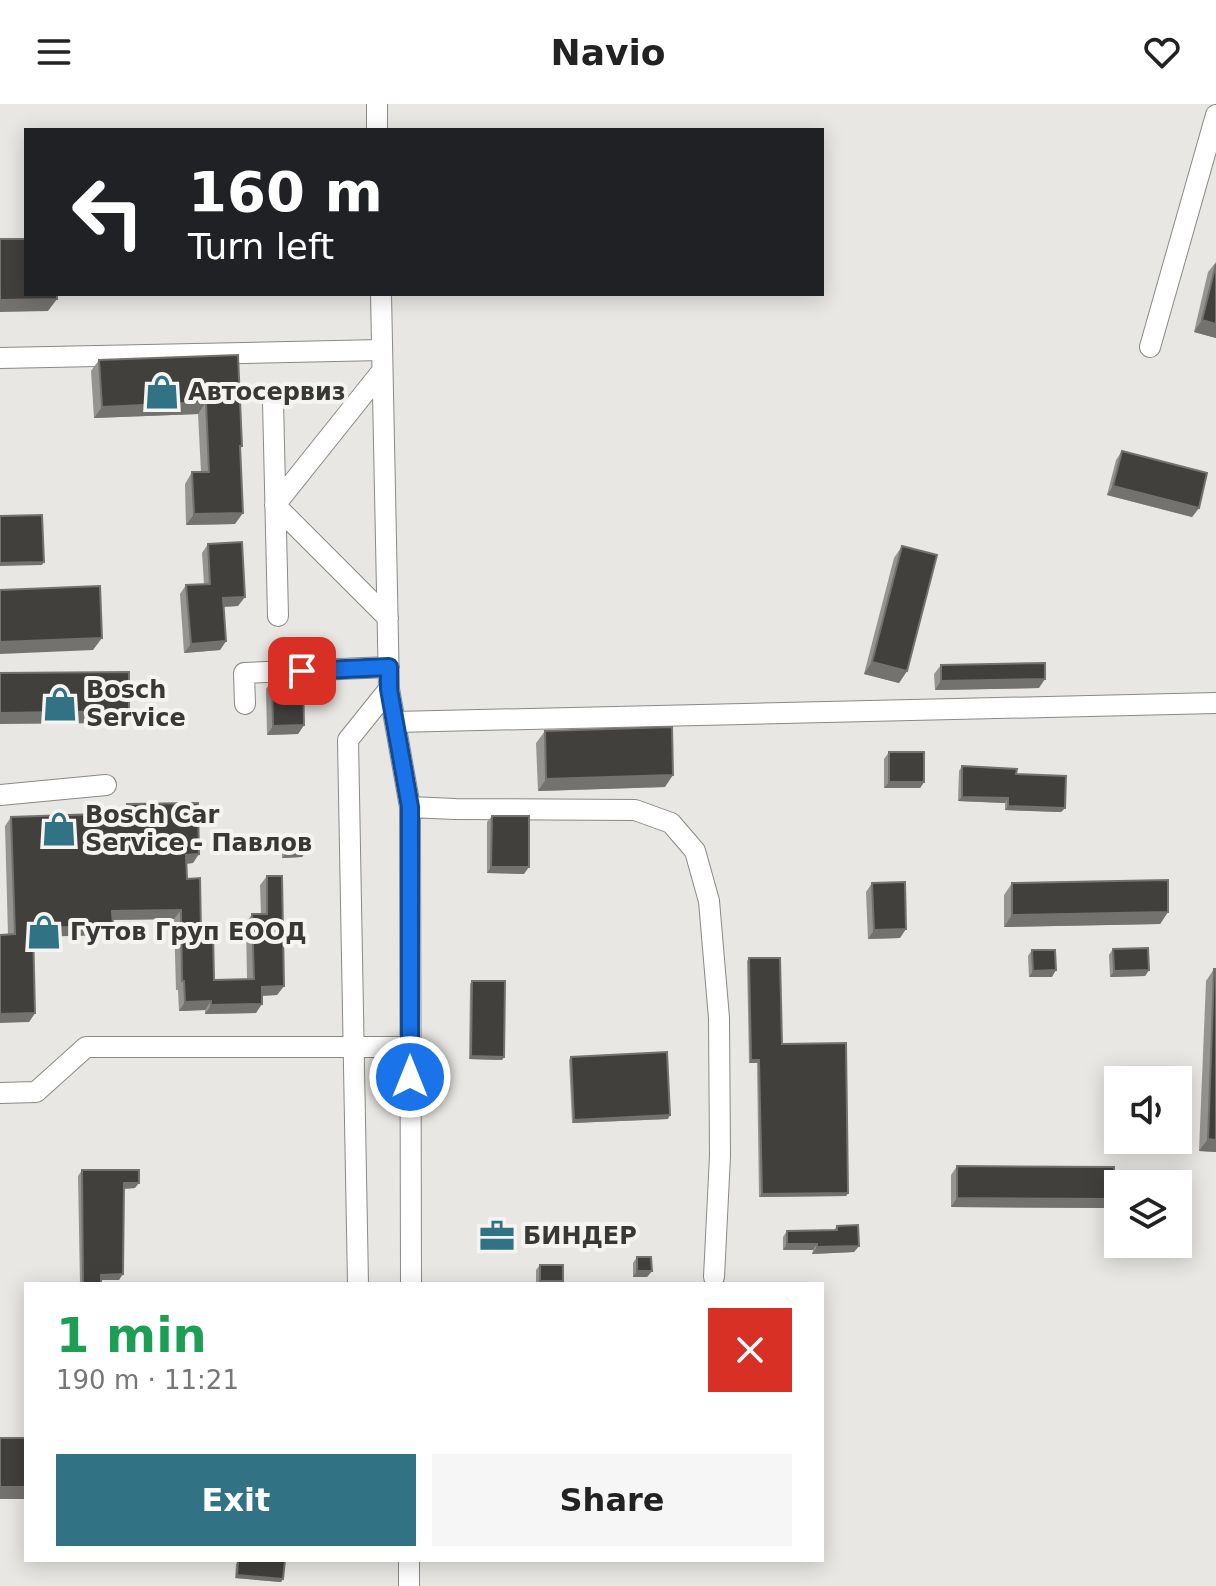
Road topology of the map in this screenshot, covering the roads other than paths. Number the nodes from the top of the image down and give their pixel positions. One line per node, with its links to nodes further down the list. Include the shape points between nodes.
1 (377, 104): 3 (street)
2 (1216, 115): 5 (street)
3 (377, 128)
4 (381, 296): 6 (street)
5 (1150, 347)
6 (382, 350): 7 (street); 8 (street)
7 (0, 358)
8 (382, 371): 10 (street); 12 (street)
9 (273, 401): 10 (street)
10 (275, 505): 11 (street); 12 (street)
11 (278, 616)
12 (388, 618): 13 (street)
13 (389, 667): 14 (street); 16 (street, via 244,673)
14 (389, 689): 17 (street); 21 (street, via 348,740)
15 (1216, 703): 17 (street)
16 (245, 704)
17 (395, 722): 20 (street)
18 (106, 785): 19 (street)
19 (0, 795)
20 (410, 807): 22 (street); 24 (street, via 635,810 671,823 695,851 709,901 719,1018)
21 (354, 1047): 22 (street); 23 (street, via 86,1047 36,1092); 25 (street)
22 (410, 1047): 26 (street)
23 (0, 1093)
24 (714, 1277)
25 (358, 1282)
26 (411, 1282)
27 (409, 1562): 28 (street)
28 (409, 1586)

